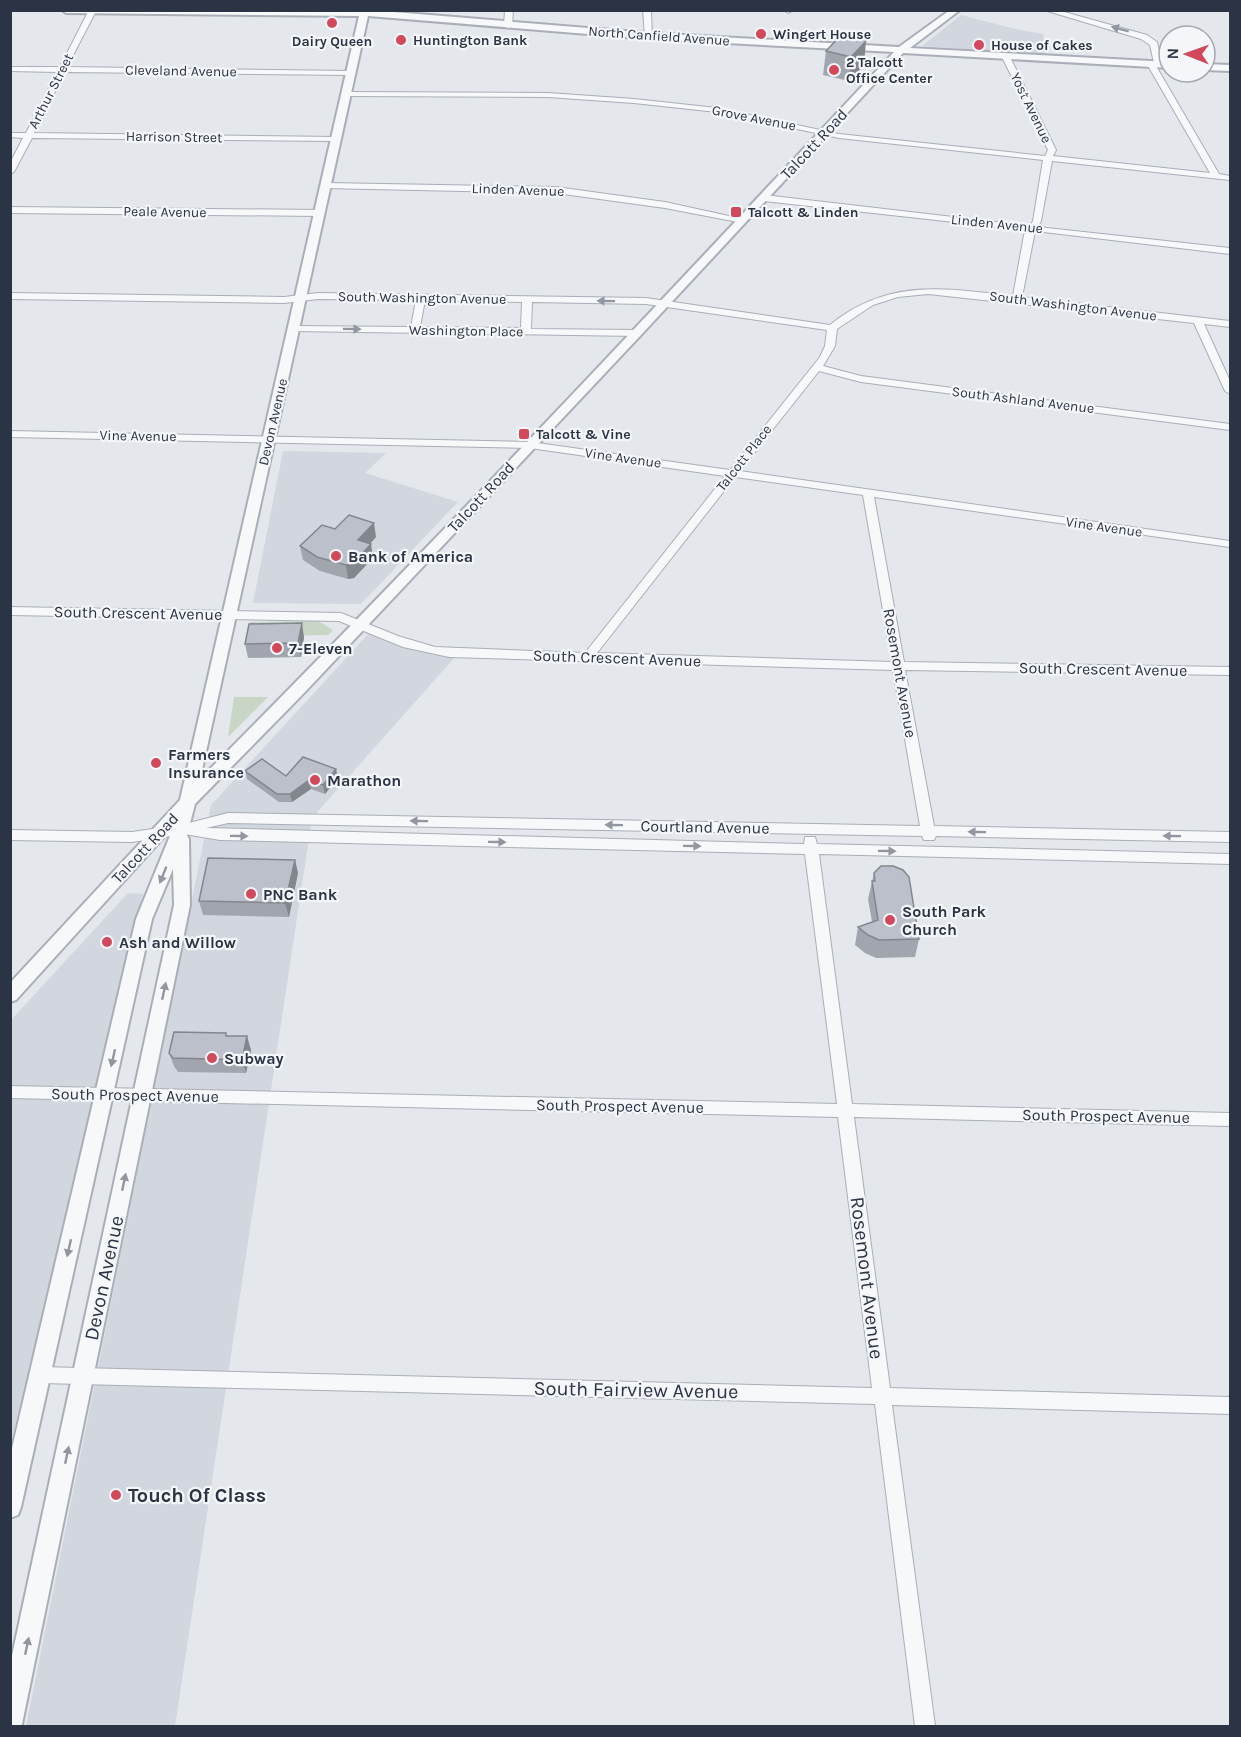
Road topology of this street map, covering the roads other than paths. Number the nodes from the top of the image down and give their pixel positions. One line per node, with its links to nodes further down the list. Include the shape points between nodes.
1 (66, 10): 6 (street, North Canfield Avenue)
2 (509, 10): 9 (street)
3 (647, 10): 10 (street)
4 (956, 10): 11 (street, Talcott Road)
5 (1047, 10): 13 (street, one-way to 5, via 1151,41 1088,17)
6 (92, 11): 7 (street, North Canfield Avenue); 16 (street, Arthur Street)
7 (247, 11): 8 (street, North Canfield Avenue)
8 (365, 12): 9 (street, North Canfield Avenue); 17 (street, Devon Avenue)
9 (508, 26): 10 (street, North Canfield Avenue)
10 (649, 36): 11 (street, North Canfield Avenue)
11 (901, 50): 12 (street, North Canfield Avenue); 19 (street, Talcott Road)
12 (1006, 57): 13 (street, North Canfield Avenue); 23 (street, Yost Avenue, via 1052,150)
13 (1154, 64): 14 (street, North Canfield Avenue); 25 (street)
14 (1157, 64)
15 (10, 69): 16 (street, Cleveland Avenue)
16 (62, 69): 17 (street, Cleveland Avenue); 21 (street, Arthur Street)
17 (351, 73): 18 (street, Devon Avenue)
18 (346, 94): 19 (street, Grove Avenue, via 548,95 634,101 717,110); 22 (street, Devon Avenue)
19 (825, 132): 23 (street, Grove Avenue); 28 (street, Talcott Road)
20 (10, 135): 21 (street, Harrison Street)
21 (29, 135): 22 (street, Harrison Street); 24 (street, Arthur Street)
22 (336, 139): 27 (street, Devon Avenue)
23 (1048, 158): 25 (street, Grove Avenue); 32 (street, Yost Avenue)
24 (10, 172)
25 (1216, 176): 26 (street, Grove Avenue)
26 (1230, 178)
27 (326, 186): 30 (street, Devon Avenue); 31 (street, Linden Avenue, via 555,190)
28 (764, 198): 31 (street, Talcott Road); 32 (street, Linden Avenue)
29 (10, 210): 30 (street, Peale Avenue)
30 (320, 213): 35 (street, Devon Avenue)
31 (743, 220): 39 (street, Talcott Road)
32 (1033, 228): 33 (street, Linden Avenue); 37 (street, Yost Avenue, via 1028,235)
33 (1230, 251)
34 (10, 296): 35 (street, South Washington Avenue)
35 (301, 298): 36 (street, South Washington Avenue); 43 (street, Devon Avenue)
36 (421, 298): 38 (street, South Washington Avenue); 44 (street)
37 (1017, 298): 40 (street, South Washington Avenue); 42 (street, South Washington Avenue, via 915,291 871,302)
38 (527, 299): 39 (street, South Washington Avenue, one-way to 38); 45 (street)
39 (664, 304): 42 (street, South Washington Avenue); 46 (street, Talcott Road)
40 (1198, 321): 41 (street, South Washington Avenue); 48 (street)
41 (1230, 324)
42 (832, 327): 47 (street, Talcott Place, via 828,352)
43 (294, 328): 44 (street, Washington Place, one-way to 44); 51 (street, Devon Avenue)
44 (416, 331): 45 (street, Washington Place)
45 (526, 332): 46 (street, Washington Place)
46 (637, 333): 52 (street, Talcott Road)
47 (816, 367): 49 (street, South Ashland Avenue, via 861,379); 53 (street, Talcott Place)
48 (1230, 391)
49 (1230, 427)
50 (10, 434): 51 (street, Vine Avenue)
51 (269, 438): 52 (street, Vine Avenue); 57 (street, Devon Avenue)
52 (530, 445): 53 (street, Vine Avenue); 58 (street, Talcott Road)
53 (731, 474): 54 (street, Vine Avenue); 59 (street, Talcott Place)
54 (868, 494): 55 (street, Vine Avenue); 60 (street, Rosemont Avenue)
55 (1230, 544)
56 (10, 611): 57 (street, South Crescent Avenue)
57 (229, 615): 58 (street, South Crescent Avenue, via 341,617); 62 (street, Devon Avenue)
58 (359, 625): 59 (street, South Crescent Avenue, via 439,652); 62 (street, Talcott Road)
59 (587, 658): 60 (street, South Crescent Avenue)
60 (898, 666): 61 (street, South Crescent Avenue); 65 (street, Rosemont Avenue)
61 (1230, 671)
62 (187, 804): 64 (street, Devon Avenue); 66 (street, Talcott Road)
63 (809, 829): 64 (street, Courtland Avenue, one-way to 64, via 228,818); 65 (street, Courtland Avenue); 69 (street, Rosemont Avenue)
64 (181, 830): 66 (street, Courtland Avenue); 69 (street, Courtland Avenue, one-way to 69, via 220,836); 74 (street, Devon Avenue, one-way to 74, via 144,919); 75 (street, Devon Avenue, one-way to 64, via 182,904)
65 (928, 831): 68 (street, Courtland Avenue, one-way to 65); 70 (street, Rosemont Avenue)
66 (157, 833): 67 (street, Courtland Avenue, via 132,837); 72 (street, Talcott Road)
67 (10, 835)
68 (1230, 837)
69 (811, 849): 70 (street, Courtland Avenue, one-way to 70); 76 (street, Rosemont Avenue)
70 (931, 852): 71 (street, Courtland Avenue)
71 (1230, 859)
72 (10, 995)
73 (10, 1092): 74 (street, South Prospect Avenue)
74 (104, 1094): 75 (street, South Prospect Avenue); 78 (street, Devon Avenue, one-way to 78)
75 (142, 1095): 76 (street, South Prospect Avenue); 79 (street, Devon Avenue, one-way to 75)
76 (845, 1111): 77 (street, South Prospect Avenue); 80 (street, Rosemont Avenue)
77 (1230, 1119)
78 (40, 1375): 79 (street, South Fairview Avenue); 82 (street, Devon Avenue)
79 (83, 1376): 80 (street, South Fairview Avenue); 83 (street, Devon Avenue, one-way to 79)
80 (882, 1396): 81 (street, South Fairview Avenue); 84 (street, Rosemont Avenue)
81 (1230, 1405)
82 (10, 1507)
83 (10, 1724)
84 (925, 1726)

